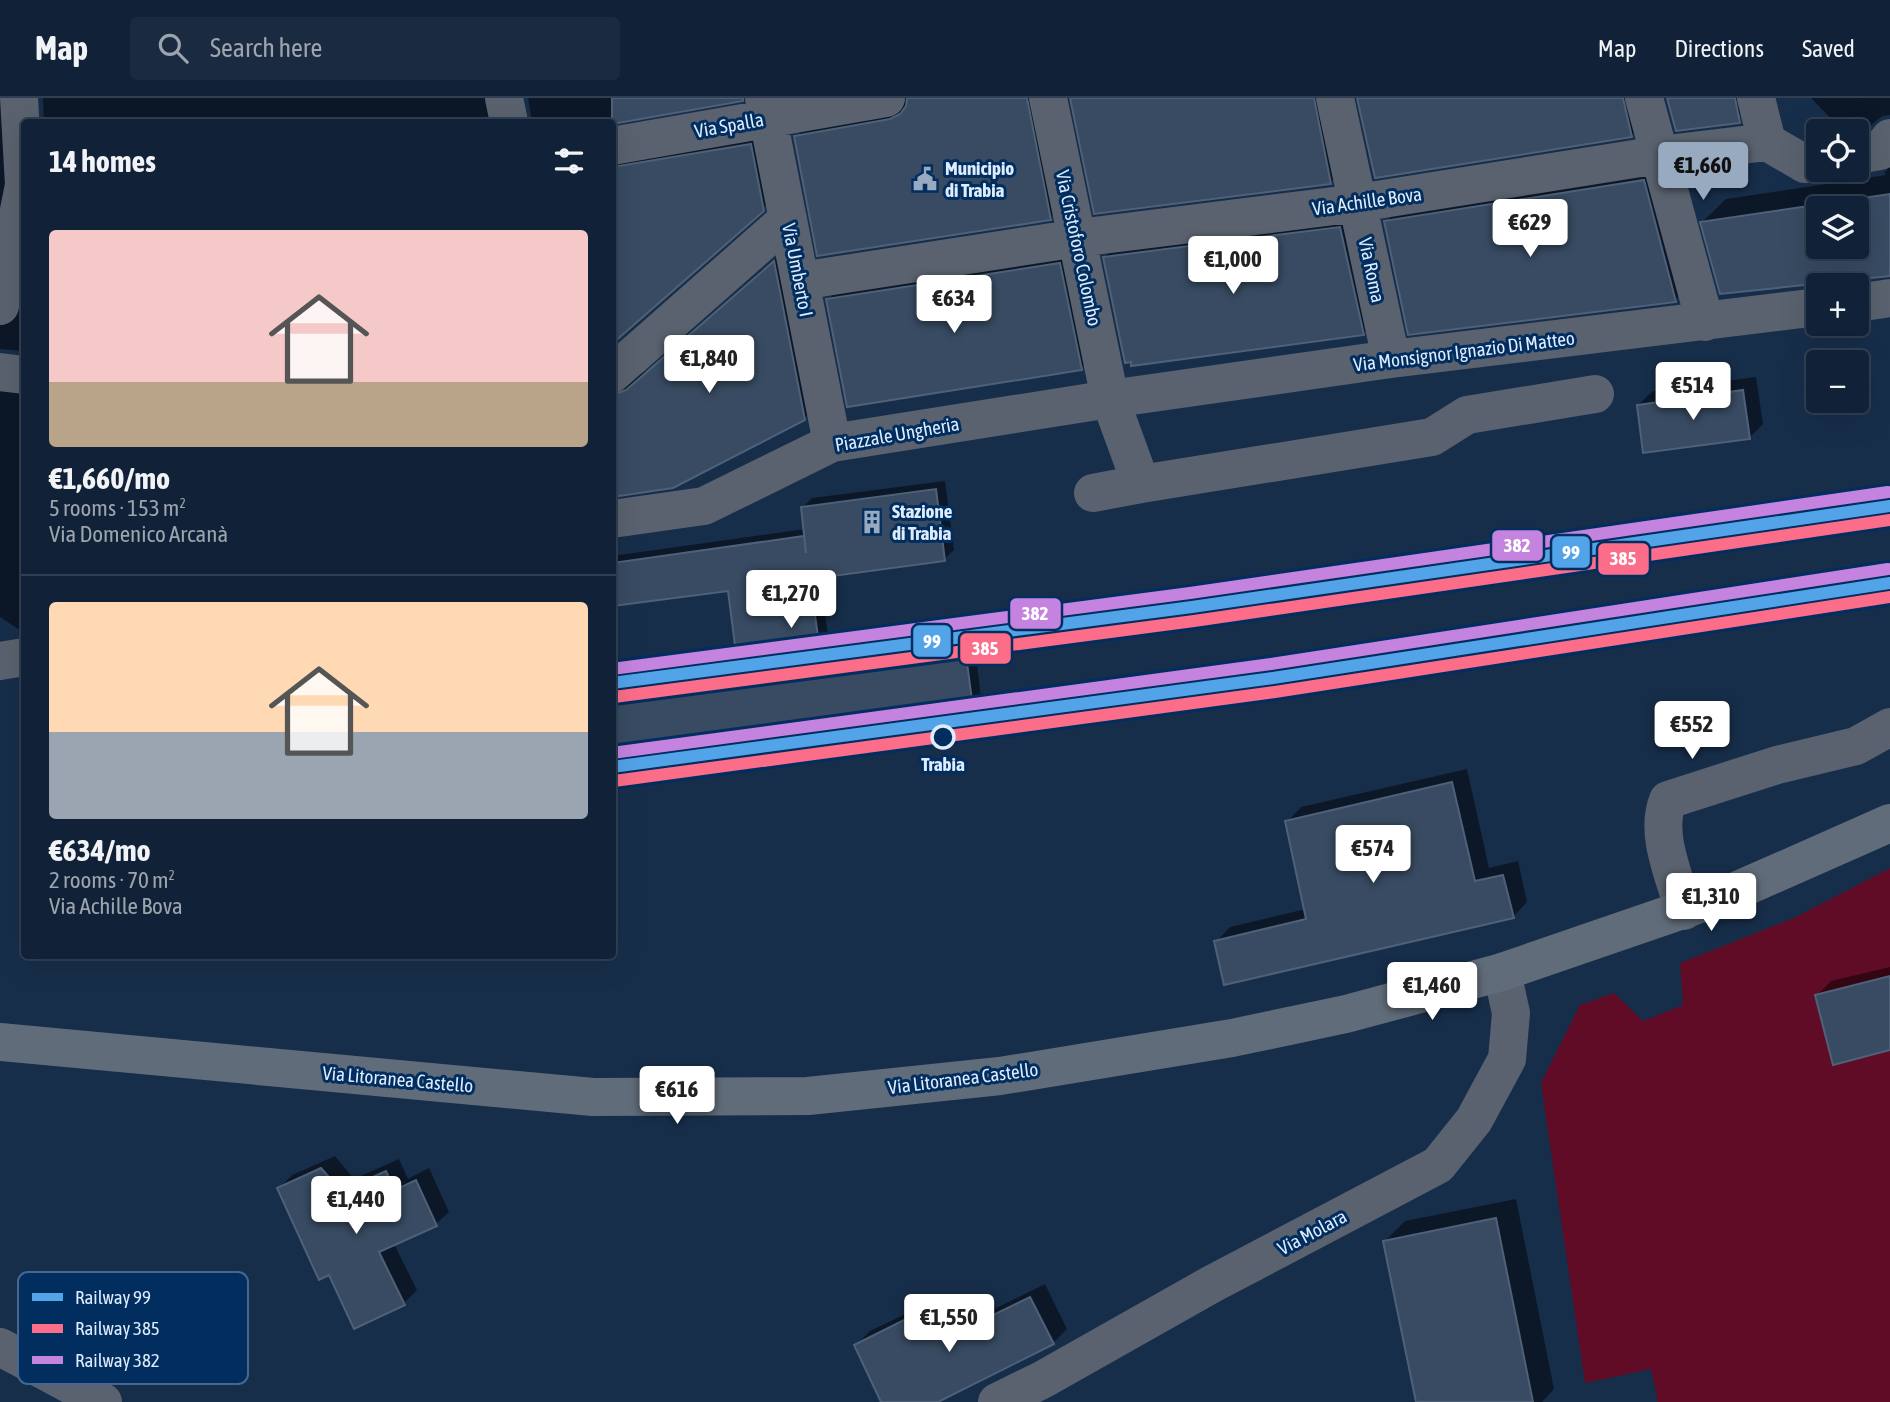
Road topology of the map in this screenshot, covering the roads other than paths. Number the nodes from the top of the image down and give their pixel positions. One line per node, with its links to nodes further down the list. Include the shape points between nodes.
1 (19, 98): 10 (street)
2 (504, 98): 9 (street)
3 (886, 98): 8 (street, Via Spalla)
4 (1048, 98): 20 (street, Via Cristoforo Colombo)
5 (1335, 98): 17 (street, Via Roma)
6 (1644, 98): 15 (street)
7 (1756, 98): 12 (street)
8 (766, 108): 13 (street, Via Spalla); 19 (street, Via Umberto I)
9 (508, 119)
10 (21, 133)
11 (1890, 138): 14 (street, via 1880,151)
12 (1767, 142): 15 (street, Via Achille Bova); 16 (street)
13 (616, 145)
14 (1869, 153)
15 (1659, 155): 17 (street, Via Achille Bova); 26 (street)
16 (1806, 164)
17 (1358, 203): 20 (street, Via Achille Bova); 27 (street, Via Roma)
18 (21, 219): 24 (street)
19 (788, 219): 21 (street, Via Umberto I); 28 (street)
20 (1078, 239): 21 (street, Via Achille Bova); 32 (street, Via Cristoforo Colombo)
21 (800, 281): 33 (street, Via Umberto I)
22 (1890, 299): 23 (street)
23 (1869, 302)
24 (0, 306)
25 (1806, 308): 26 (street, Via Monsignor Ignazio Di Matteo)
26 (1705, 321): 27 (street, Via Monsignor Ignazio Di Matteo)
27 (1391, 359): 32 (street, Via Monsignor Ignazio Di Matteo)
28 (616, 370)
29 (0, 372): 30 (street)
30 (21, 374)
31 (1595, 394): 34 (street, via 1467,415 1432,437)
32 (1110, 399): 33 (street, Piazzale Ungheria); 34 (street, Via Cristoforo Colombo)
33 (832, 443): 36 (street, Piazzale Ungheria, via 704,506)
34 (1141, 484): 35 (street)
35 (1093, 493)
36 (616, 518)
37 (21, 658): 38 (street)
38 (0, 661)
39 (1890, 727): 41 (street, via 1856,746 1777,765 1668,800 1662,814 1664,834)
40 (1890, 823): 41 (main road, Via Litoranea Castello)
41 (1685, 911): 42 (main road, Via Litoranea Castello)
42 (1502, 972): 43 (main road, Via Litoranea Castello, via 1346,1014 1232,1038 1000,1076 808,1096 593,1097); 48 (street, Via Molara, via 1511,1013 1507,1059 1474,1121 1438,1165)
43 (0, 1042)
44 (0, 1347): 45 (street)
45 (18, 1357)
46 (69, 1384): 47 (street)
47 (103, 1402)
48 (997, 1402)

